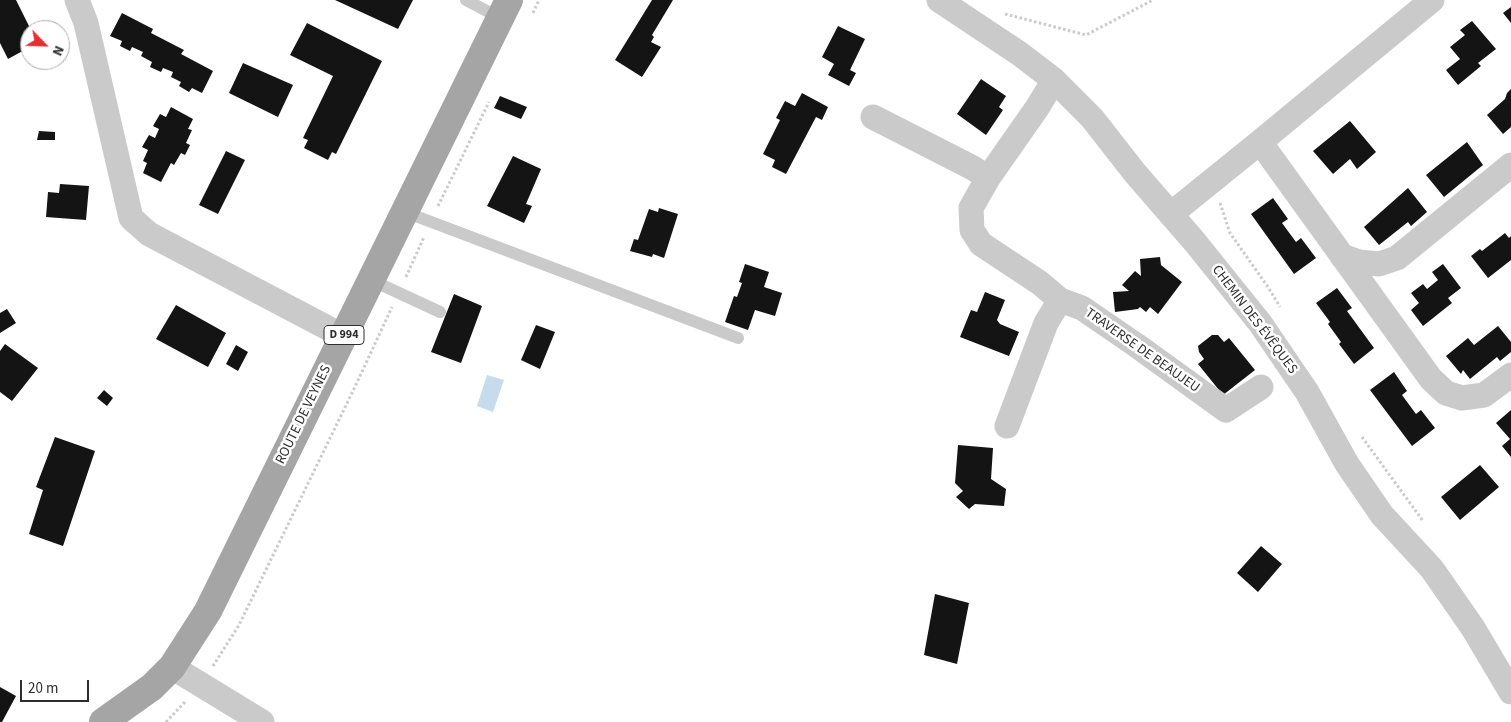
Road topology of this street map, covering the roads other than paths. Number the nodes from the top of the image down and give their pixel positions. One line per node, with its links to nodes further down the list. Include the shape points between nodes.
1 (78, 0): 17 (street, via 131,218 148,234)
2 (466, 0): 5 (lane)
3 (939, 0): 6 (street, CHEMIN DES ÉVÊQUES)
4 (1432, 0): 8 (street)
5 (505, 9): 11 (main road, ROUTE DE VEYNES / D 994)
6 (1054, 80): 10 (street, TRAVERSE DE BEAUJEU); 12 (street, CHEMIN DES ÉVÊQUES, via 1092,118)
7 (873, 117): 10 (street)
8 (1260, 142): 12 (street); 13 (street)
9 (1511, 165): 13 (street, via 1397,258 1379,264)
10 (988, 178): 15 (street, TRAVERSE DE BEAUJEU, via 971,208 972,230 981,244)
11 (405, 212): 14 (main road, ROUTE DE VEYNES / D 994); 18 (lane)
12 (1171, 214): 23 (street, CHEMIN DES ÉVÊQUES, via 1260,323 1307,392 1347,464 1382,515 1432,569 1473,628)
13 (1342, 256): 19 (street, via 1431,379 1446,393 1462,398 1484,395)
14 (371, 280): 16 (lane); 17 (main road, ROUTE DE VEYNES / D 994)
15 (1060, 300): 20 (street, TRAVERSE DE BEAUJEU, via 1082,308 1226,410); 21 (street, via 1046,323)
16 (440, 312)
17 (344, 336): 22 (main road, ROUTE DE VEYNES / D 994, via 208,611)
18 (738, 338)
19 (1511, 375)
20 (1260, 387)
21 (1007, 426)
22 (172, 667): 24 (main road, ROUTE DE VEYNES / D 994, via 152,687); 25 (street)
23 (1511, 692)
24 (103, 722)
25 (262, 722)

